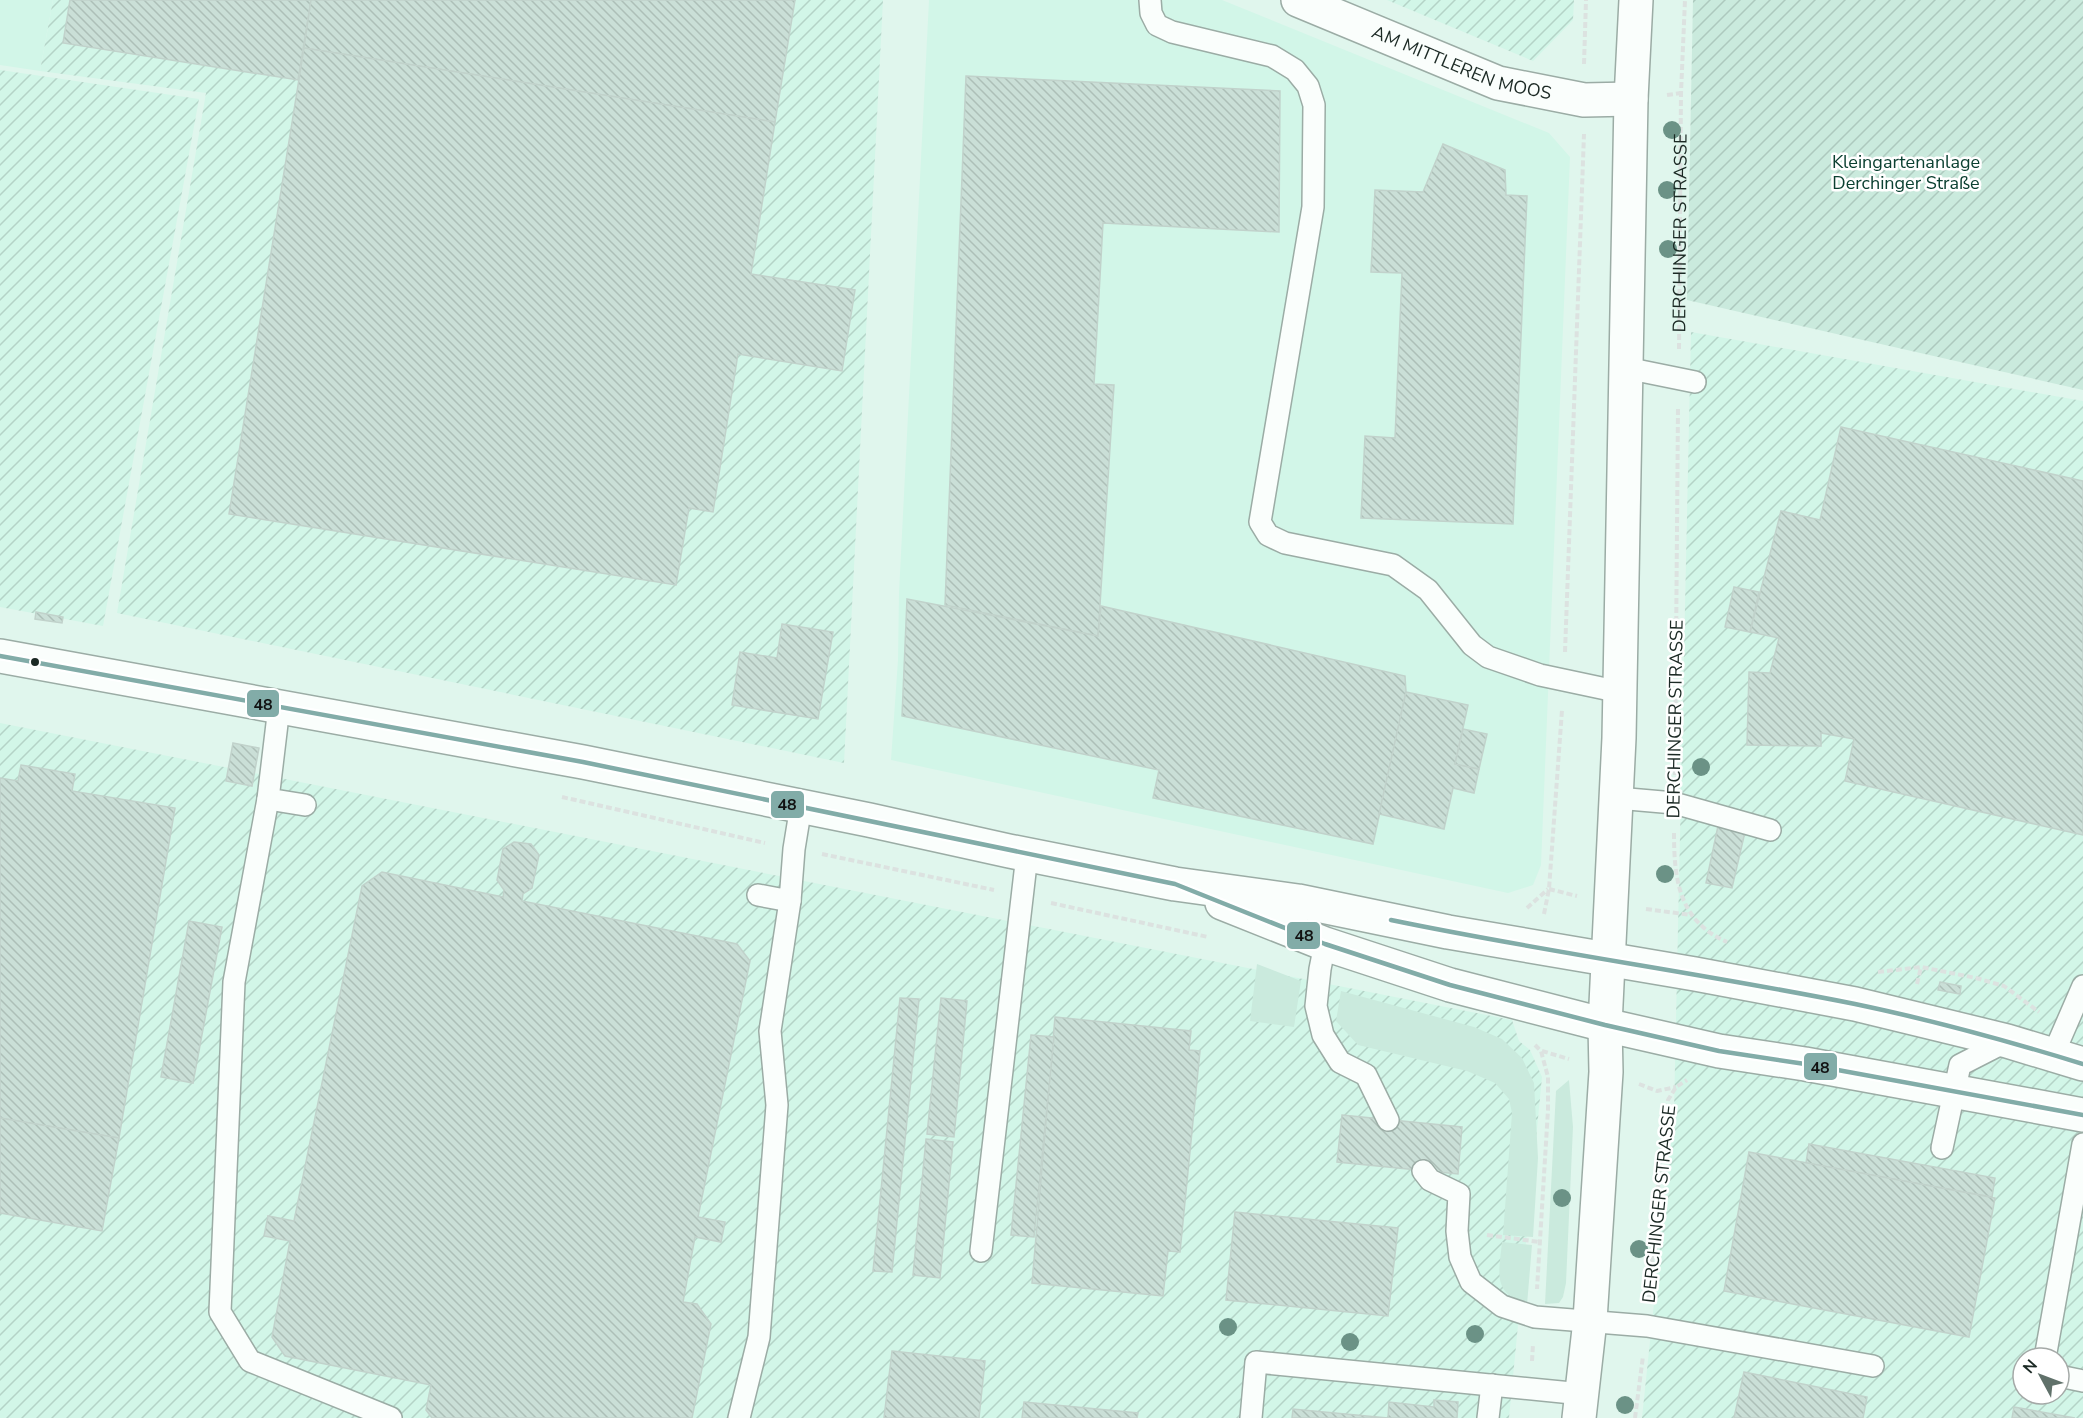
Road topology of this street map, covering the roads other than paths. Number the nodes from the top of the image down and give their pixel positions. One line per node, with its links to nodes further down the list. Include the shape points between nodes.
1 (1149, 0): 8 (lane, via 1157,25 1272,56 1295,70 1308,86 1314,105 1313,207 1260,522 1268,535 1285,543 1393,565 1428,590 1472,645 1488,657 1540,675)
2 (1298, 0): 4 (main road, AM MITTLEREN MOOS, via 1498,83 1584,100)
3 (1636, 0): 4 (main road)
4 (1631, 99): 5 (main road)
5 (1626, 368): 6 (lane); 8 (main road)
6 (1686, 381)
7 (0, 656): 9 (main road)
8 (1620, 692): 10 (main road)
9 (279, 707): 11 (lane); 13 (main road)
10 (1617, 798): 14 (lane, via 1674,804); 20 (main road)
11 (268, 799): 12 (lane); 38 (lane, via 234,982 220,1312 250,1361)
12 (305, 806)
13 (801, 806): 15 (main road); 18 (lane)
14 (1770, 830)
15 (1027, 855): 16 (main road); 32 (lane)
16 (1175, 884): 19 (main road); 20 (main road, via 1298,901)
17 (758, 895): 18 (lane)
18 (790, 901): 39 (lane, via 770,1031 777,1105 759,1337)
19 (1325, 944): 22 (main road, via 1450,985); 28 (lane, via 1316,1006 1323,1035 1340,1062 1366,1075)
20 (1608, 961): 22 (main road); 23 (main road, via 1855,1004)
21 (2083, 986): 24 (lane)
22 (1605, 1025): 26 (main road, via 1692,1046); 33 (main road, via 1606,1072)
23 (2007, 1041): 24 (main road); 26 (lane, via 1960,1065)
24 (2052, 1055): 25 (main road)
25 (2083, 1064)
26 (1954, 1091): 27 (main road); 30 (lane)
27 (2083, 1114)
28 (1388, 1120)
29 (2083, 1144): 34 (lane)
30 (1942, 1148)
31 (1423, 1171): 33 (lane, via 1430,1180 1459,1194 1460,1257 1470,1282 1502,1306 1535,1317)
32 (981, 1251)
33 (1590, 1320): 35 (lane, via 1647,1326); 37 (main road)
34 (2047, 1346)
35 (1873, 1366)
36 (1492, 1385): 37 (lane, via 1530,1389); 40 (lane, via 1256,1362); 41 (lane)
37 (1580, 1406)
38 (391, 1418)
39 (740, 1418)
40 (1251, 1418)
41 (1488, 1418)

